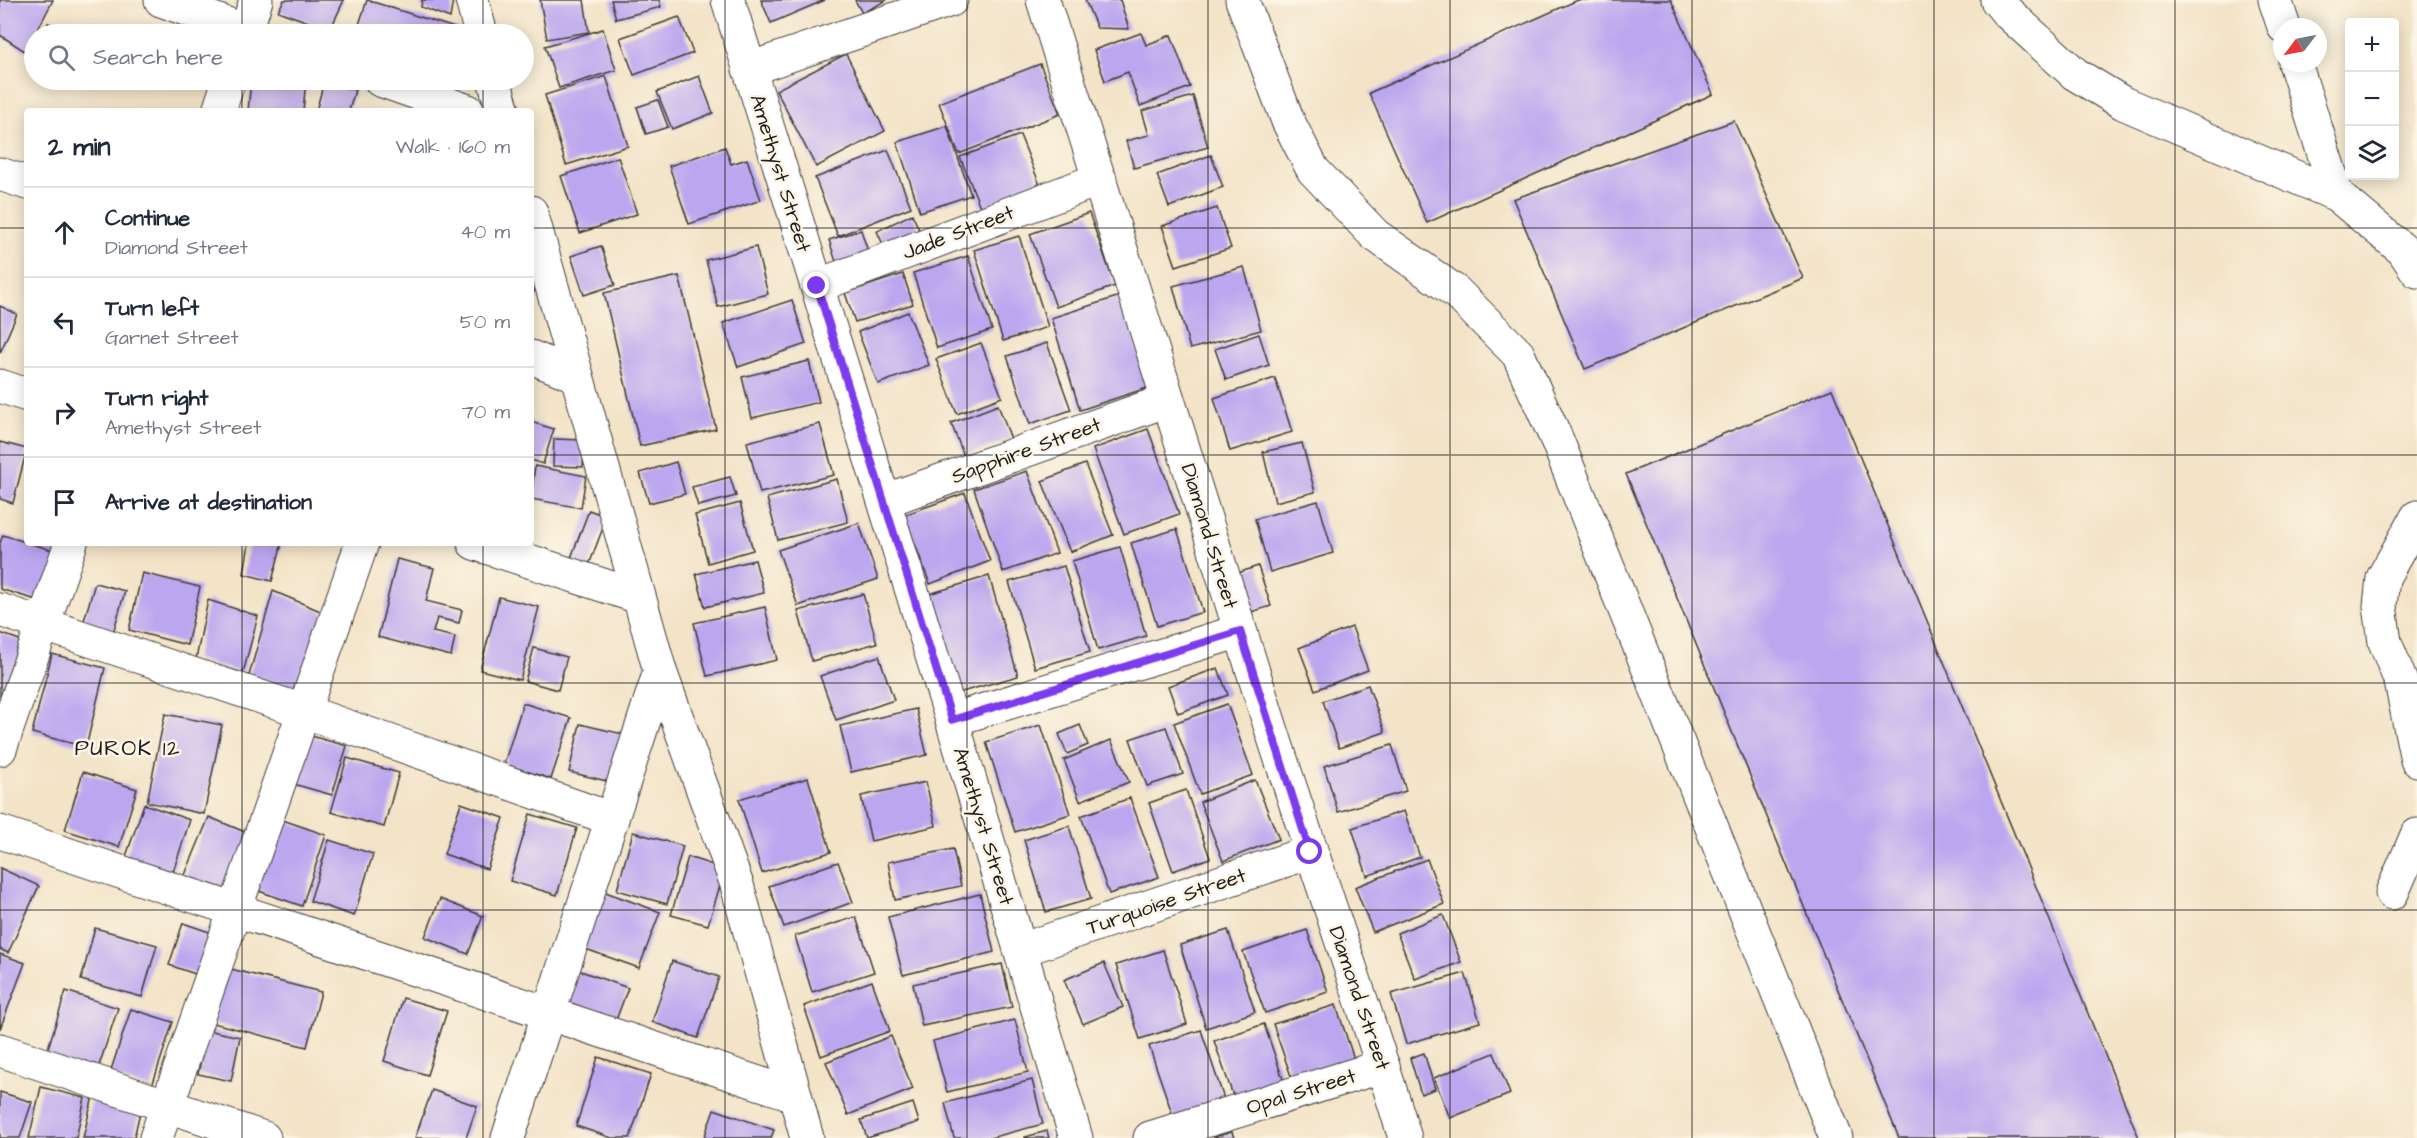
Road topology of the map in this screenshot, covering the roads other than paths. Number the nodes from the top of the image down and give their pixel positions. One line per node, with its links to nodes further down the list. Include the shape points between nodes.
1 (160, 0): 11 (street)
2 (256, 0): 12 (street)
3 (472, 0): 13 (street)
4 (728, 0): 14 (street, Amethyst Street)
5 (951, 0): 14 (street)
6 (1043, 0): 23 (street, Diamond Street)
7 (1242, 0): 67 (street, via 1288,121 1314,170 1375,235 1456,292 1518,354 1557,440)
8 (1997, 0): 25 (street, via 2075,74 2123,103)
9 (2276, 0): 10 (street)
10 (2281, 18)
11 (222, 24)
12 (250, 24)
13 (478, 24)
14 (749, 69): 28 (street, Amethyst Street)
15 (2298, 72): 25 (street)
16 (226, 90): 19 (street)
17 (408, 90): 20 (street)
18 (497, 90): 21 (street)
19 (220, 108)
20 (459, 108)
21 (502, 108)
22 (0, 174): 24 (street)
23 (1100, 179): 28 (street, Jade Street); 33 (street, Diamond Street)
24 (24, 182)
25 (2337, 195): 27 (street, via 2403,250)
26 (534, 223): 30 (street)
27 (2417, 271)
28 (817, 286): 34 (street, Amethyst Street)
29 (534, 358): 30 (street)
30 (577, 376): 39 (street)
31 (0, 386): 32 (street)
32 (24, 394)
33 (1168, 400): 34 (street, Sapphire Street); 42 (street, Diamond Street)
34 (884, 501): 45 (street, Amethyst Street)
35 (2417, 517): 47 (street, via 2383,578 2380,606 2385,642 2401,682)
36 (69, 546): 41 (street)
37 (361, 546): 44 (street)
38 (483, 546): 39 (street)
39 (639, 597): 43 (street)
40 (0, 610): 41 (street)
41 (42, 626): 44 (street); 46 (street)
42 (1240, 631): 45 (street); 51 (street, Diamond Street)
43 (660, 670): 48 (street); 58 (street, via 737,885)
44 (303, 711): 48 (street); 53 (street)
45 (952, 720): 54 (street, Amethyst Street)
46 (0, 749)
47 (2417, 760)
48 (612, 819): 55 (street)
49 (0, 832): 53 (street)
50 (2417, 836): 52 (street)
51 (1310, 852): 54 (street, Turquoise Street); 57 (street, Diamond Street)
52 (2392, 893)
53 (235, 910): 55 (street); 59 (street)
54 (1021, 950): 64 (street, Amethyst Street)
55 (549, 1014): 58 (street); 62 (street)
56 (0, 1050): 59 (street)
57 (1383, 1065): 65 (street, Opal Street); 66 (street, Diamond Street)
58 (795, 1095): 63 (street)
59 (167, 1106): 60 (street); 61 (street)
60 (156, 1138)
61 (264, 1138)
62 (508, 1138)
63 (807, 1138)
64 (1076, 1138)
65 (1150, 1138)
66 (1405, 1138)
67 (1836, 1138)

